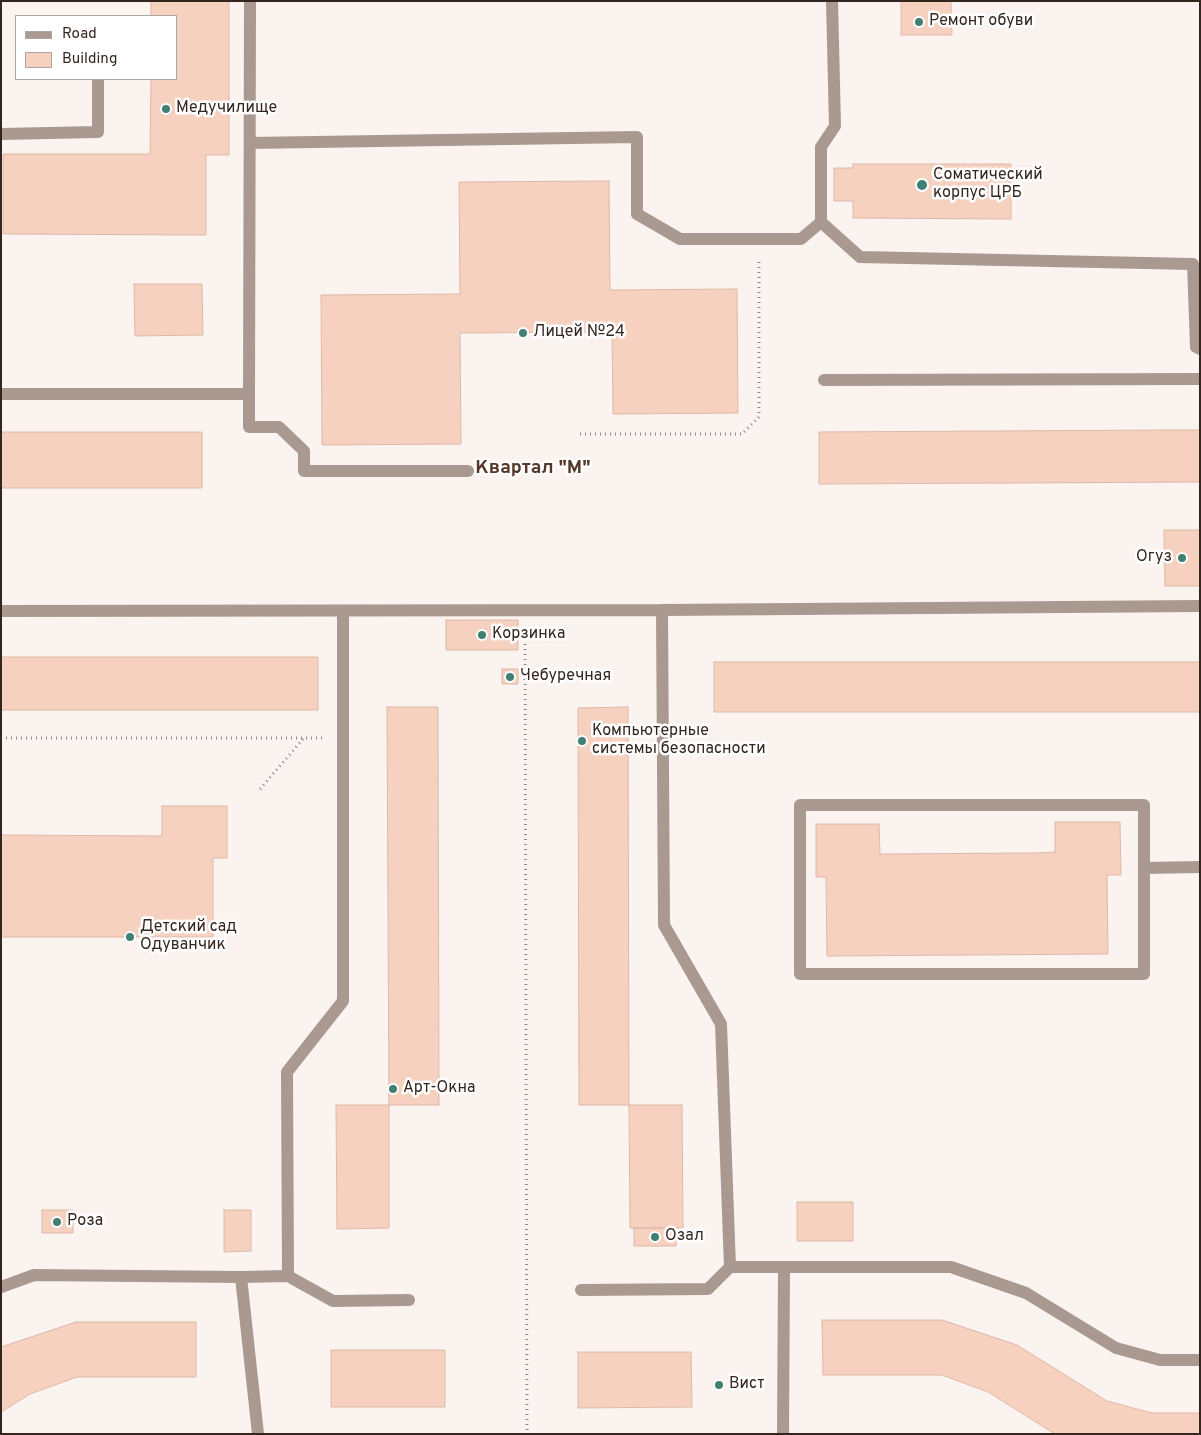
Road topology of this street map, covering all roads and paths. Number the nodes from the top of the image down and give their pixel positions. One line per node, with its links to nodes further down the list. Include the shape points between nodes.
1 (250, 1): 5 (lane)
2 (832, 1): 6 (lane, via 835,126 821,147)
3 (98, 80): 4 (lane, via 98,132)
4 (1, 134)
5 (250, 143): 7 (lane, via 637,137 637,214 680,239); 12 (lane)
6 (821, 222): 7 (lane, via 801,239); 8 (lane, via 860,257 1193,264 1196,347)
7 (759, 239): 13 (path, via 759,417 742,434)
8 (1200, 349)
9 (1200, 379): 10 (lane)
10 (824, 380)
11 (1, 394): 12 (lane)
12 (249, 394): 14 (lane, via 249,427 280,427 304,451 304,471)
13 (580, 434)
14 (468, 471)
15 (1200, 606): 18 (lane)
16 (343, 610): 17 (lane); 19 (lane); 22 (lane)
17 (525, 610): 18 (lane); 35 (path)
18 (662, 610): 26 (lane, via 664,925 721,1024)
19 (1, 611)
20 (1, 738): 21 (path)
21 (305, 738): 22 (path); 23 (path)
22 (343, 738): 28 (lane, via 343,1001 287,1072)
23 (260, 788)
24 (1144, 868): 24 (lane, via 1144,805 800,805 800,974 1144,974); 25 (lane)
25 (1200, 868)
26 (730, 1267): 27 (lane); 31 (lane, via 708,1290)
27 (784, 1268): 33 (lane, via 951,1267 1026,1293 1116,1348 1160,1360); 36 (lane)
28 (288, 1276): 29 (lane); 32 (lane, via 333,1301)
29 (241, 1277): 30 (lane, via 34,1275); 34 (lane)
30 (1, 1287)
31 (581, 1290)
32 (409, 1300)
33 (1200, 1360)
34 (258, 1434)
35 (526, 1434)
36 (783, 1434)

